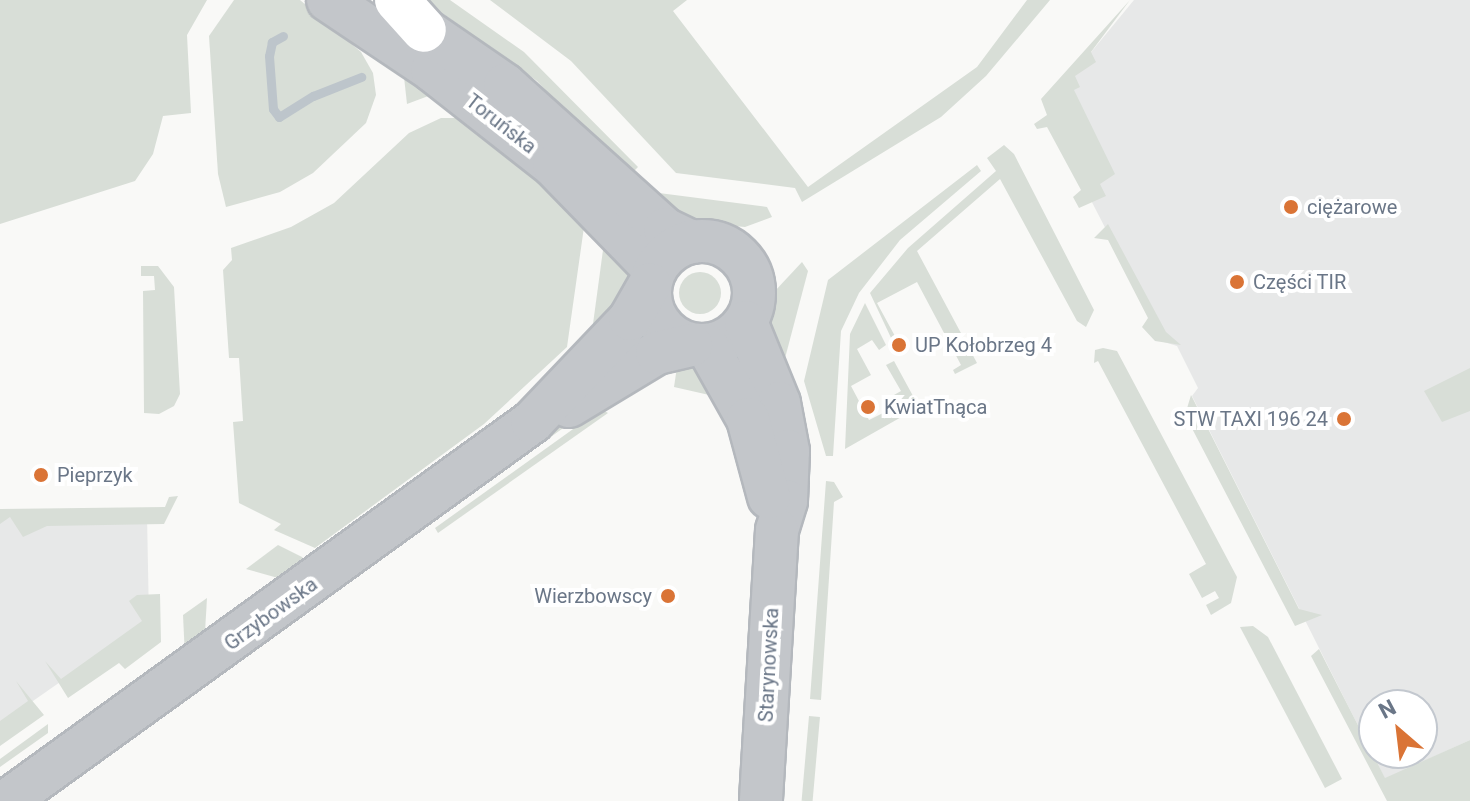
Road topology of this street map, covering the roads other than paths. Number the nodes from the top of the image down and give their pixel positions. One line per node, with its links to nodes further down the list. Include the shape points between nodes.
1 (328, 0): 5 (street, Toruńska, via 432,70 554,166)
2 (381, 0): 3 (street, Toruńska)
3 (411, 15): 4 (street, Toruńska, via 505,85 665,229)
4 (692, 242): 5 (street, via 670,252); 6 (street, via 721,244 747,266 755,291)
5 (653, 277): 7 (street, via 658,323); 8 (street, Grzybowska, via 630,319)
6 (746, 322): 7 (street, via 725,340); 9 (street, Starynowska, via 779,403 786,435 786,501)
7 (699, 345): 8 (street, Grzybowska, via 657,353 567,408); 9 (street, Starynowska, via 752,427)
8 (532, 422): 10 (street, Grzybowska)
9 (777, 530): 11 (street, Starynowska)
10 (7, 801)
11 (761, 801)

